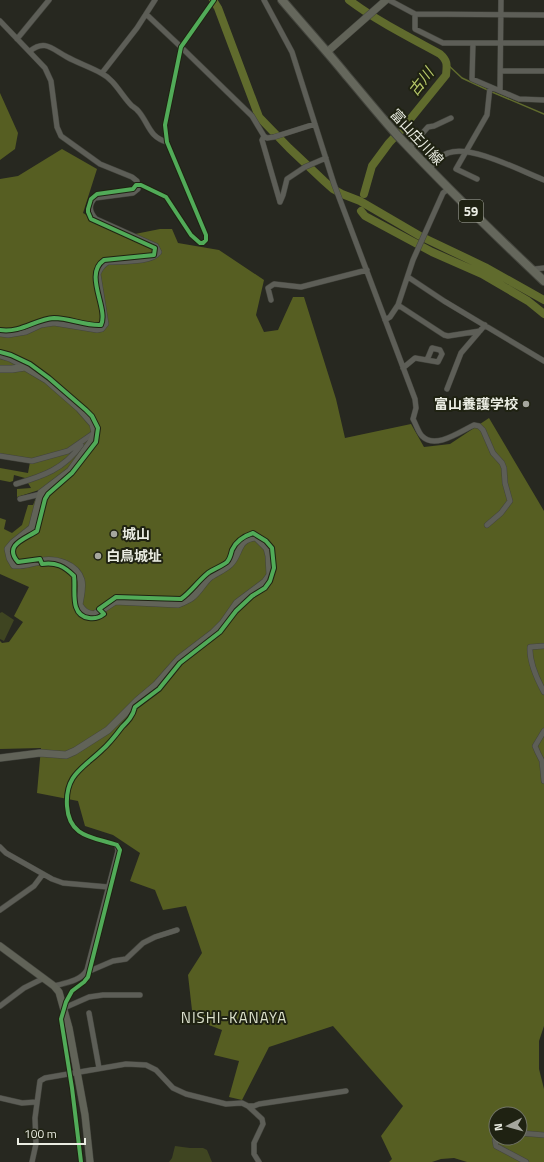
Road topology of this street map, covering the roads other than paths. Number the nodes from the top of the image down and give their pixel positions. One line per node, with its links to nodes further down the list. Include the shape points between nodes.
1 (50, 0): 12 (street)
2 (155, 0): 7 (street)
3 (264, 0): 25 (street, via 292,52)
4 (282, 0): 17 (main road, 富山庄川線 / 59)
5 (387, 0): 8 (street); 17 (street)
6 (502, 0): 9 (street)
7 (146, 14): 20 (street); 26 (street, via 252,116)
8 (415, 14): 9 (street); 13 (street, via 415,29 437,41)
9 (502, 14): 10 (street); 14 (street)
10 (544, 15)
11 (0, 21): 12 (street)
12 (17, 40): 16 (street)
13 (473, 43): 14 (street); 21 (street, via 472,79)
14 (501, 43): 15 (street); 18 (street)
15 (544, 43)
16 (30, 51): 20 (street, via 45,44 78,64); 45 (street, via 45,68 51,81 57,127 61,136 100,164 137,181 138,189 133,193 96,198 90,205 92,215 156,246 159,252 148,259 108,262 100,269 98,274 106,324 102,329 54,323 41,325 26,332)
17 (327, 52): 28 (main road, 富山庄川線 / 59)
18 (501, 71): 19 (street); 22 (street)
19 (544, 71)
20 (102, 73): 27 (street, via 141,113 151,133 161,141)
21 (490, 87): 22 (street); 29 (street, via 487,115)
22 (500, 91): 23 (street, via 520,99)
23 (544, 100)
24 (451, 118): 28 (street, via 428,127)
25 (315, 124): 26 (street, via 274,137); 30 (street)
26 (264, 136): 30 (street, via 262,140 280,202 287,179 305,167)
27 (167, 142)
28 (409, 148): 31 (main road, 富山庄川線 / 59)
29 (468, 151): 31 (street, via 447,153); 32 (street, via 456,169); 33 (street)
30 (326, 158): 36 (street)
31 (429, 169): 34 (main road, 富山庄川線 / 59)
32 (477, 179)
33 (544, 180)
34 (448, 188): 37 (main road, 富山庄川線 / 59); 38 (street, via 443,193)
35 (544, 268): 37 (street)
36 (367, 270): 40 (street, via 301,287 274,284 268,288); 42 (street)
37 (533, 271): 39 (main road, 富山庄川線 / 59)
38 (408, 277): 41 (street); 43 (street)
39 (544, 281)
40 (271, 300)
41 (398, 305): 42 (street); 44 (street, via 444,335)
42 (385, 320): 50 (street)
43 (485, 325): 44 (street); 48 (street)
44 (480, 332): 52 (street, via 461,353)
45 (0, 334)
46 (0, 356): 49 (street)
47 (427, 360): 50 (street, via 415,358)
48 (544, 361)
49 (25, 367): 51 (street); 53 (street, via 47,380 79,408 93,424)
50 (403, 368): 59 (street, via 415,399 413,419 422,436 428,440 444,440 474,424 483,430 494,453 502,462 505,486 510,500 501,513)
51 (0, 369)
52 (447, 389)
53 (95, 433): 54 (street); 57 (street, via 92,442 70,471)
54 (84, 441): 55 (street, via 68,451 32,461); 56 (street, via 55,470)
55 (0, 456)
56 (16, 484)
57 (41, 494): 58 (street); 63 (street, via 32,528 8,549 10,558 14,565 56,560 66,564 80,579 82,589 79,605 87,614 94,615 115,601 178,604 193,596 210,576 228,566 234,560 241,543 248,538 256,537 267,548 270,574 265,582 237,603 213,633 179,659 156,685 136,701 108,730 66,755 40,753)
58 (20, 499)
59 (487, 525)
60 (544, 646): 61 (street, via 530,647 529,654)
61 (544, 692)
62 (544, 731): 64 (street, via 535,746 542,760)
63 (0, 758)
64 (544, 781)
65 (117, 845): 68 (street, via 118,851)
66 (0, 847): 67 (street)
67 (43, 874): 68 (street, via 63,883); 69 (street, via 34,886)
68 (108, 887): 72 (street)
69 (0, 910)
70 (177, 930): 72 (street, via 144,943 126,959 113,961)
71 (0, 946): 73 (street)
72 (85, 973): 74 (street, via 78,979)
73 (42, 979): 74 (street); 76 (street, via 24,988)
74 (54, 986): 77 (street, via 59,992)
75 (140, 994): 77 (street, via 90,997)
76 (0, 1006)
77 (64, 1008): 80 (street)
78 (88, 1013): 79 (street)
79 (99, 1068): 80 (street); 84 (street, via 126,1064 146,1065 156,1070 173,1088 186,1094 226,1104 242,1103)
80 (77, 1072): 83 (street, via 40,1081); 89 (street)
81 (346, 1091): 84 (street)
82 (0, 1098): 83 (street, via 22,1103)
83 (36, 1102): 88 (street, via 36,1144)
84 (248, 1106): 90 (street, via 262,1119 263,1124 254,1143 254,1154)
85 (528, 1134): 86 (street)
86 (544, 1135)
87 (496, 1146): 91 (street)
88 (32, 1162)
89 (90, 1162)
90 (258, 1162)
91 (526, 1162)

